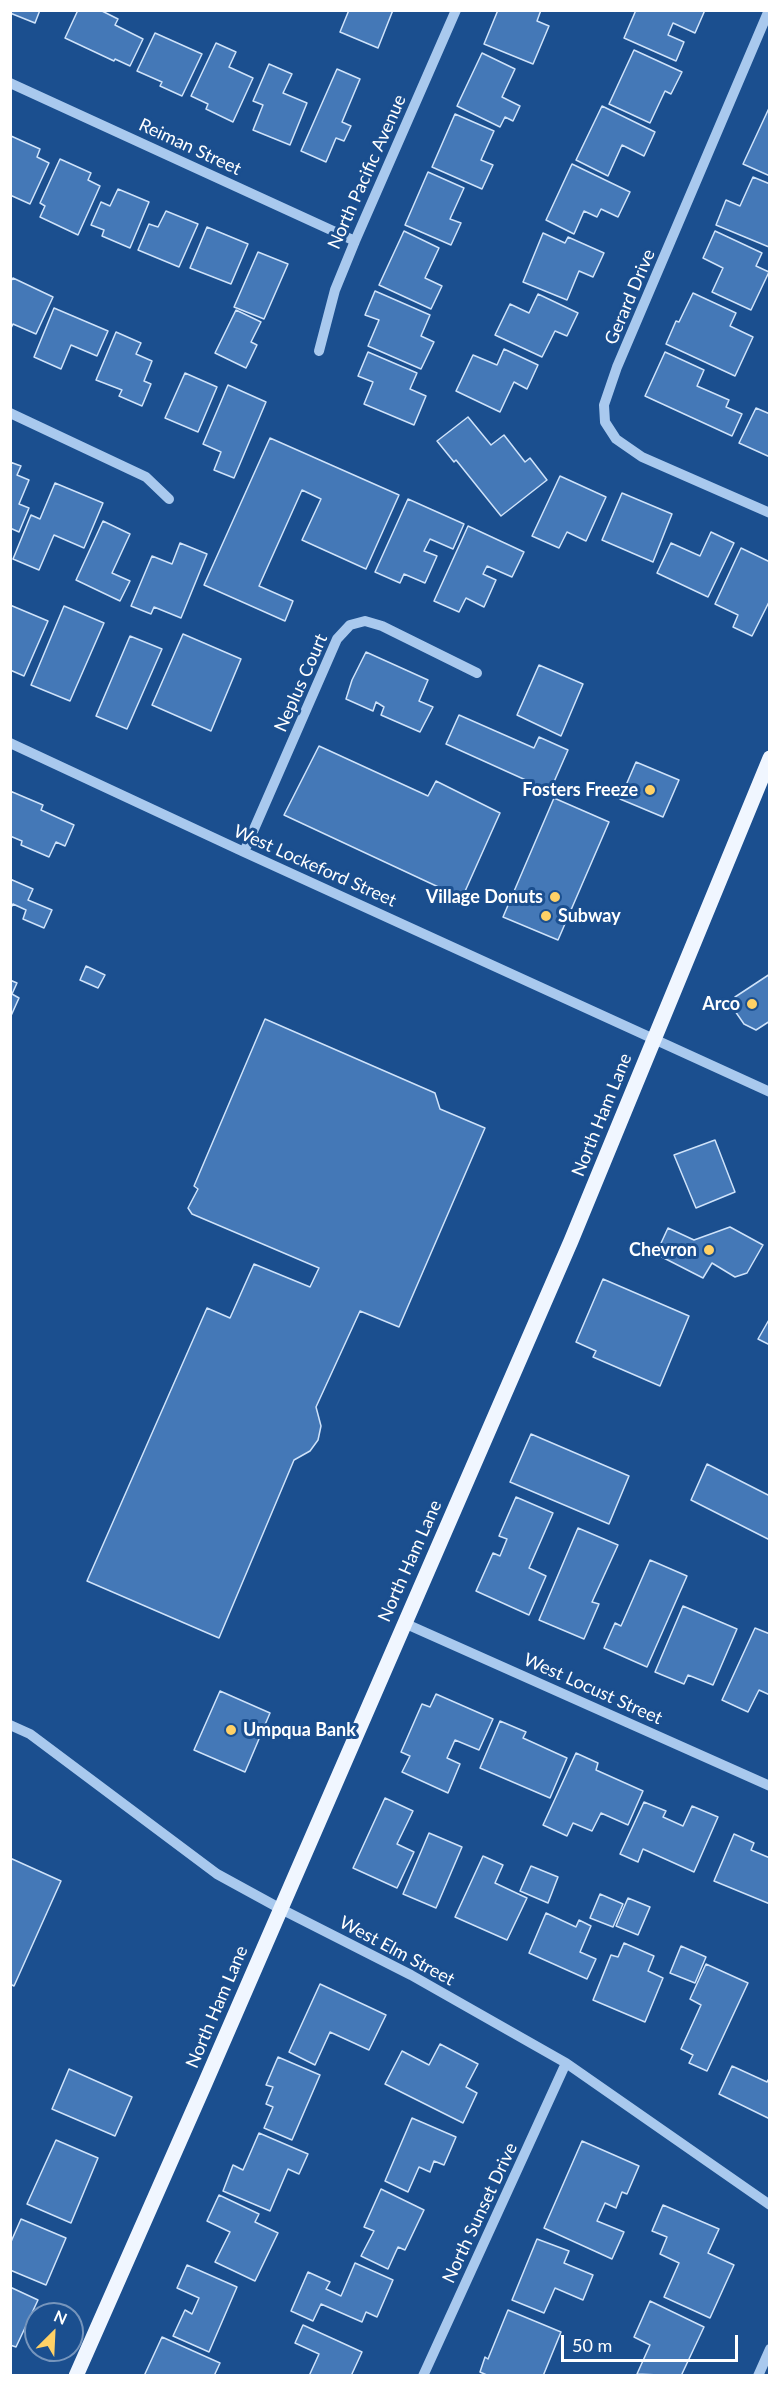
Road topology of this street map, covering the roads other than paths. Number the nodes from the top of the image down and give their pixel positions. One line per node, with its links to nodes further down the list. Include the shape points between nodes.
1 (456, 10): 4 (street, North Pacific Avenue)
2 (769, 10): 8 (street, Gerard Drive, via 604,405 605,422 616,439 642,457)
3 (10, 83): 4 (street, Reiman Street)
4 (355, 241): 5 (street, North Pacific Avenue, via 335,290)
5 (319, 351)
6 (10, 413): 7 (street, via 146,477)
7 (169, 500)
8 (770, 513)
9 (477, 673): 12 (street, Neplus Court, via 382,626 365,621 350,625 338,639)
10 (10, 743): 12 (street, West Lockeford Street)
11 (770, 758): 13 (main road, North Ham Lane)
12 (244, 852): 13 (street, West Lockeford Street)
13 (654, 1038): 14 (street, West Lockeford Street); 15 (main road, North Ham Lane, via 571,1240)
14 (770, 1092)
15 (404, 1623): 17 (street, West Locust Street); 18 (main road, North Ham Lane)
16 (10, 1725): 18 (street, West Elm Street, via 30,1734 218,1874)
17 (770, 1786)
18 (281, 1910): 19 (street, West Elm Street, via 411,1975); 22 (main road, North Ham Lane)
19 (566, 2063): 20 (street, West Elm Street); 23 (street, North Sunset Drive)
20 (770, 2205)
21 (770, 2349): 24 (street)
22 (76, 2376)
23 (423, 2376)
24 (758, 2376)

